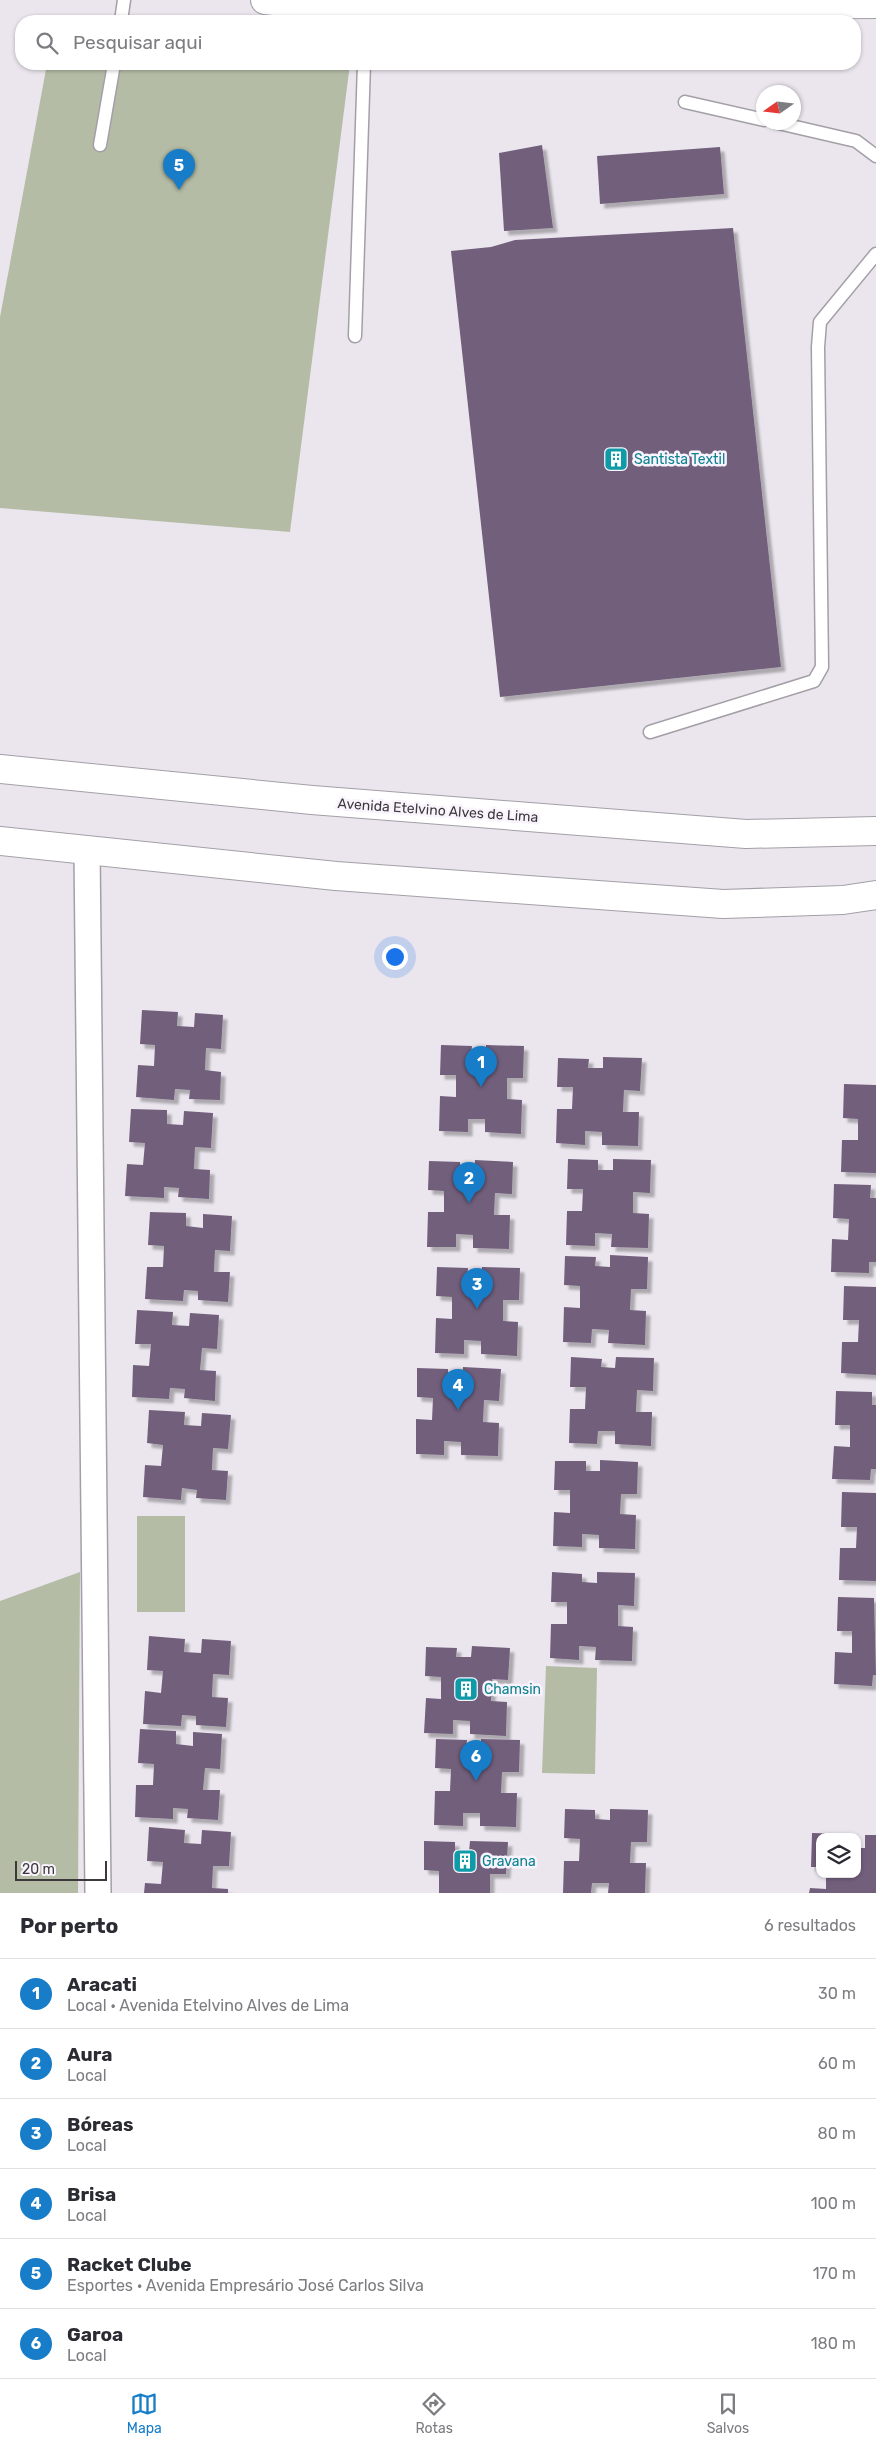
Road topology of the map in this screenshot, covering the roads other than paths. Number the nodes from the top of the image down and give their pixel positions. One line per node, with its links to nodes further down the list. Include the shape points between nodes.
1 (124, 0): 5 (lane)
2 (265, 0): 4 (main road)
3 (876, 4): 4 (main road)
4 (366, 14)
5 (122, 15)
6 (113, 70): 11 (lane)
7 (364, 70): 14 (lane)
8 (685, 102): 9 (lane)
9 (756, 118)
10 (801, 129): 12 (lane, via 856,142)
11 (100, 145)
12 (876, 156)
13 (876, 254): 15 (lane, via 820,322 822,667 814,681)
14 (355, 336)
15 (650, 732)
16 (0, 768): 17 (main road, Avenida Etelvino Alves de Lima, via 312,800 746,834)
17 (876, 832)
18 (0, 840): 19 (main road)
19 (87, 850): 21 (main road, via 345,876 723,904); 23 (street)
20 (876, 894): 21 (main road)
21 (843, 900): 22 (main road)
22 (876, 910)
23 (98, 1893)

